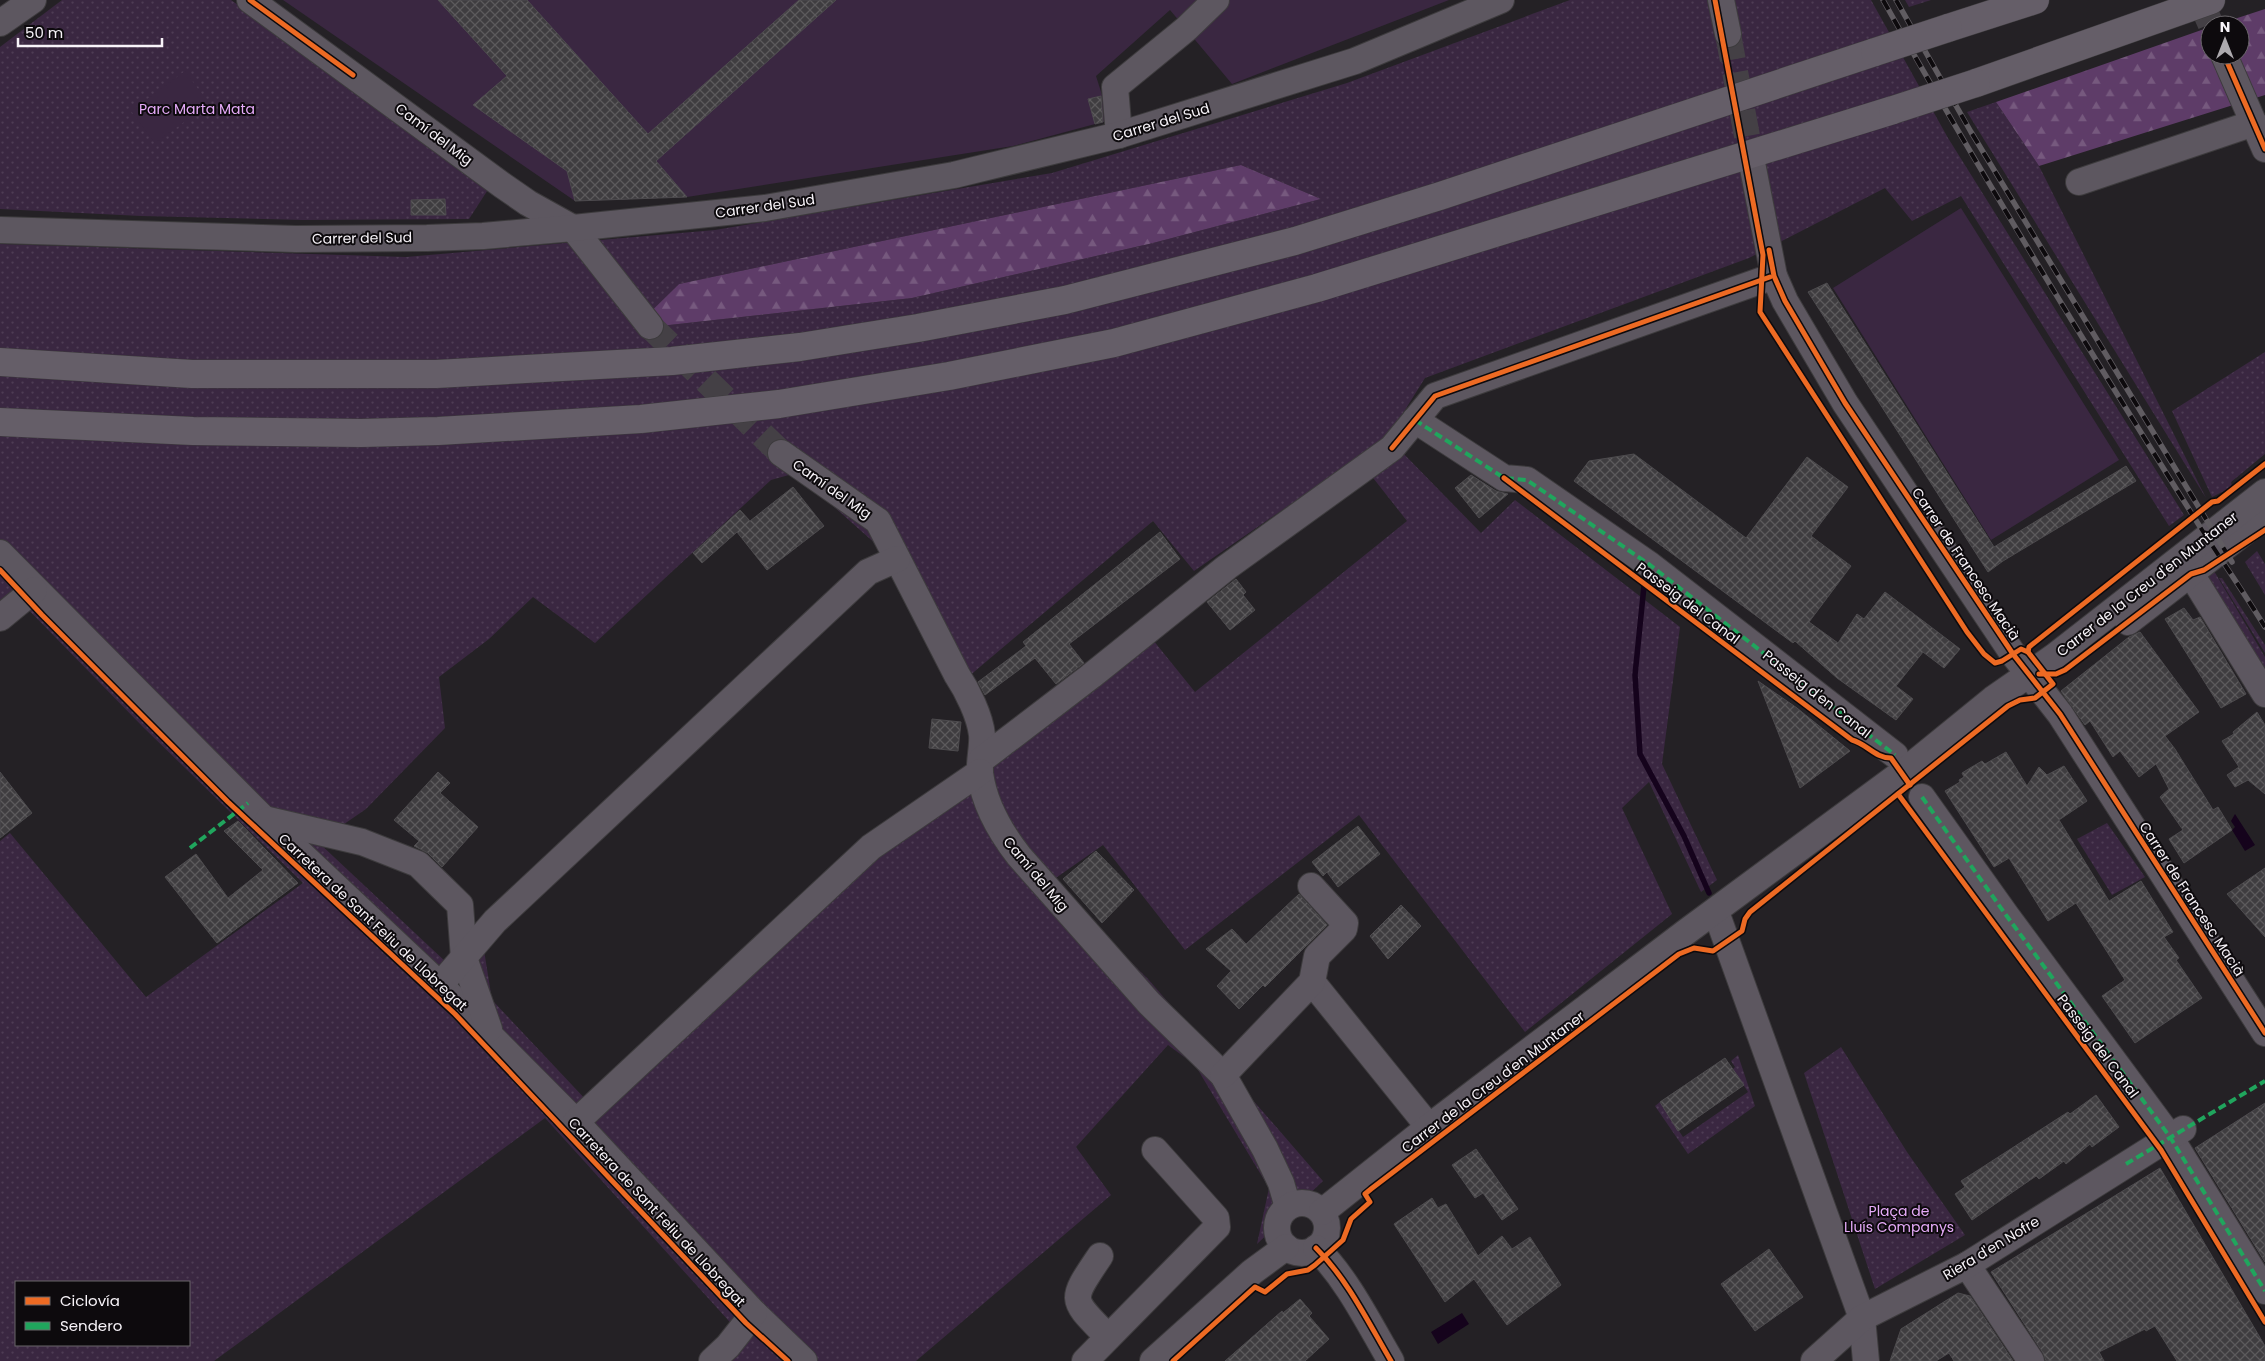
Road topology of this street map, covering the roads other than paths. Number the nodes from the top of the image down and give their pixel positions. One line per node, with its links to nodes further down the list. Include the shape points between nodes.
1 (33, 0): 8 (street)
2 (250, 0): 16 (street, Camí del Mig)
3 (1216, 0): 12 (street, via 1115,87)
4 (1502, 0): 12 (street, Carrer del Sud, via 1355,61)
5 (1722, 0): 9 (street)
6 (2035, 0): 22 (highway, bridge, via 1295,241 1065,300 909,330 800,347 672,361 436,374 192,374)
7 (2211, 0): 24 (highway, bridge, via 1893,110 1316,288 1114,343 930,379 779,404 641,419 438,431 193,431)
8 (0, 23)
9 (1728, 34)
10 (2228, 65): 11 (street)
11 (2254, 123): 13 (street); 15 (street)
12 (1119, 135): 17 (street, Carrer del Sud, via 954,175 765,208)
13 (2265, 149)
14 (1752, 163): 20 (street, Carrer de Francesc Macià)
15 (2080, 182)
16 (514, 194): 17 (street, Camí del Mig); 19 (street, via 517,208)
17 (573, 228): 19 (street, Carrer del Sud); 21 (street, Camí del Mig)
18 (0, 230): 19 (street, Carrer del Sud, via 296,239 427,238)
19 (510, 233)
20 (1774, 276): 23 (street, via 1435,396); 33 (street, Carrer de Francesc Macià, via 1785,301 1845,404)
21 (650, 326)
22 (0, 362)
23 (1415, 420): 35 (street, Passeig d'en Canal, via 1504,478 1527,480 1650,565); 36 (street, via 1392,448 1227,567)
24 (0, 422)
25 (780, 453): 29 (street, Camí del Mig, via 878,521)
26 (2265, 492): 33 (street, Carrer de la Creu d'en Muntaner)
27 (2256, 523): 30 (street, Carrer de la Creu d'en Muntaner)
28 (0, 553): 31 (street, Carretera de Sant Feliu de Llobregat)
29 (897, 559): 36 (street, Camí del Mig, via 968,691 982,734); 41 (street, via 868,572 495,921)
30 (2191, 574): 33 (street, Carrer de la Creu d'en Muntaner, via 2065,670 2056,674); 34 (street)
31 (34, 590): 32 (street); 38 (street, Carretera de Sant Feliu de Llobregat)
32 (0, 618)
33 (2029, 675): 40 (street, Carrer de la Creu d'en Muntaner, via 1992,699 1907,769); 44 (street, Carrer de Francesc Macià, via 2060,714)
34 (2265, 694)
35 (1896, 755)
36 (980, 766): 46 (street, Camí del Mig, via 984,789 1004,837 1149,1003); 47 (street, via 871,847)
37 (1922, 797): 49 (street, Passeig del Canal, via 2006,915)
38 (264, 819): 41 (street, via 362,842 418,864 460,906); 43 (street, Carretera de Sant Feliu de Llobregat)
39 (1310, 886): 42 (street, via 1345,923 1344,929 1316,956)
40 (1716, 912): 48 (street, Carrer de la Creu d'en Muntaner); 59 (street)
41 (464, 958): 43 (street); 45 (street)
42 (1312, 982): 46 (street); 48 (street)
43 (440, 985): 45 (street, Carretera de Sant Feliu de Llobregat)
44 (2265, 1033)
45 (492, 1037): 47 (street, Carretera de Sant Feliu de Llobregat)
46 (1223, 1075): 51 (street, Camí del Mig, via 1266,1149)
47 (576, 1122): 58 (street, Carretera de Sant Feliu de Llobregat)
48 (1429, 1127): 52 (street, Carrer de la Creu d'en Muntaner)
49 (2176, 1133): 56 (street, Riera d'en Nofre); 57 (street, Passeig del Canal)
50 (1154, 1150): 60 (street, via 1216,1218 1217,1227)
51 (1288, 1207): 52 (street, via 1298,1203 1309,1204); 53 (street, via 1282,1212 1277,1227)
52 (1322, 1212): 54 (street, via 1327,1229 1324,1240)
53 (1286, 1247): 54 (street, via 1296,1252); 64 (street, via 1252,1272)
54 (1316, 1248): 65 (street, via 1349,1289)
55 (1100, 1256): 60 (street, via 1079,1288 1078,1299 1080,1309)
56 (1967, 1265): 59 (street, Riera d'en Nofre); 68 (street)
57 (2265, 1292)
58 (754, 1313): 61 (street); 62 (street, Carretera de Sant Feliu de Llobregat)
59 (1862, 1318): 66 (street, Riera d'en Nofre); 67 (street)
60 (1108, 1337): 63 (street)
61 (712, 1361)
62 (804, 1361)
63 (1086, 1361)
64 (1152, 1361)
65 (1391, 1361)
66 (1814, 1361)
67 (1866, 1361)
68 (2031, 1361)

